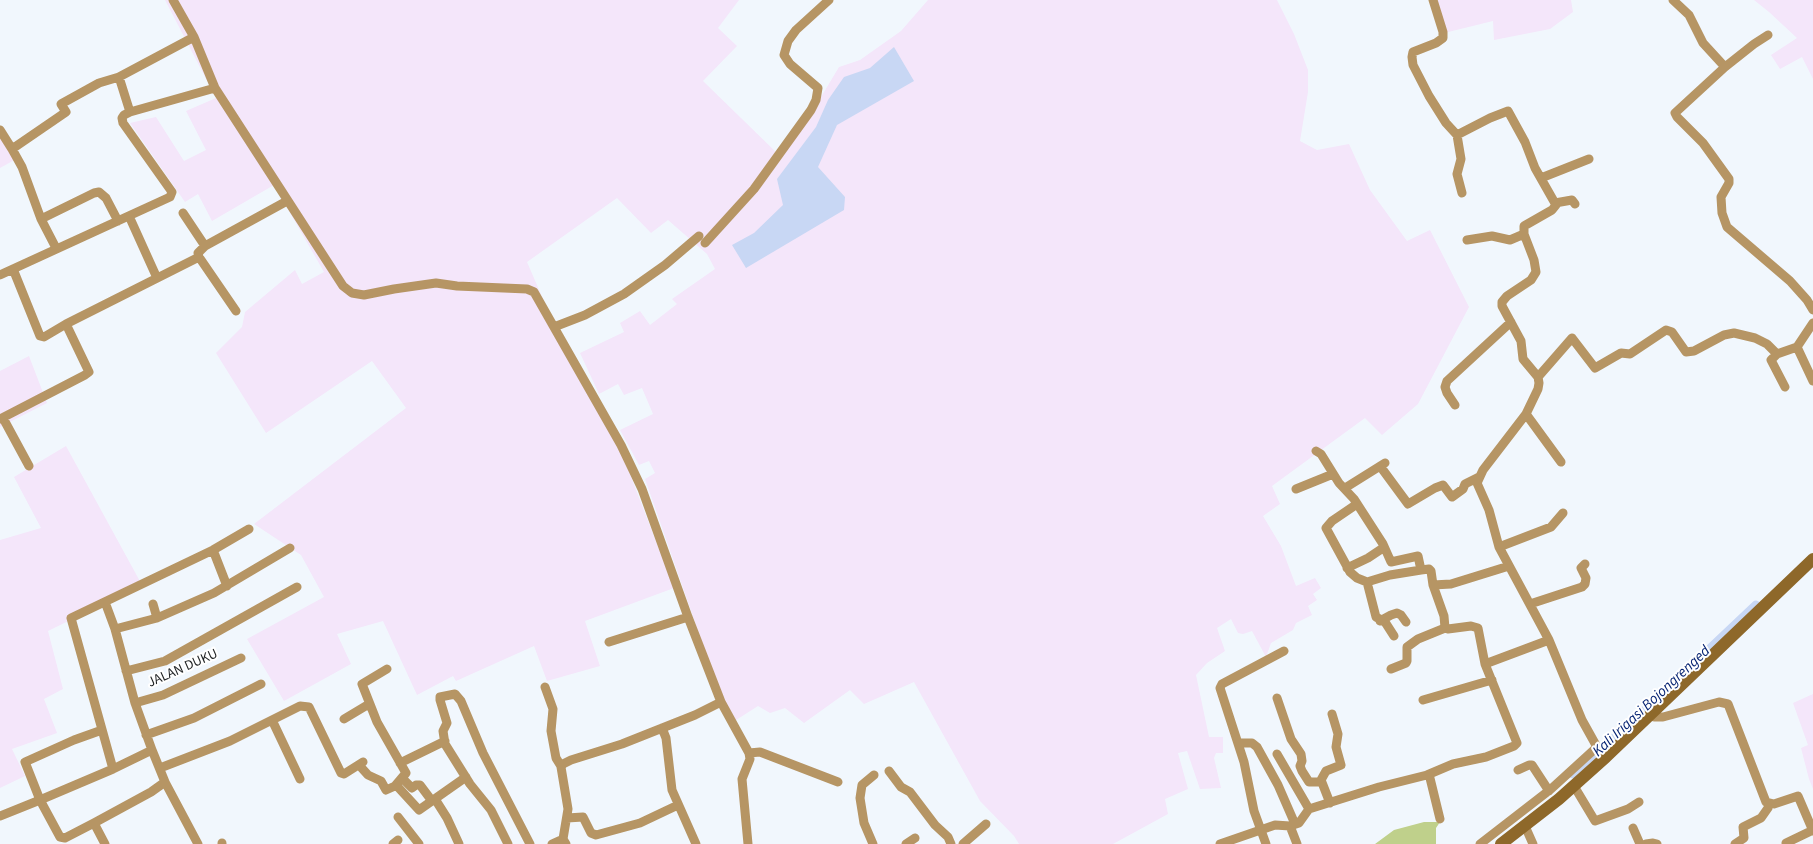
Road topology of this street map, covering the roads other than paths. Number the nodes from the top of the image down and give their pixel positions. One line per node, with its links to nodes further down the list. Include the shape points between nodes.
1 (173, 0): 6 (street)
2 (1433, 0): 12 (street, via 1443,38 1413,52 1413,65 1446,123)
3 (1673, 0): 7 (street, via 1689,15 1703,44)
4 (823, 2): 37 (street, via 796,30 784,55 818,88 813,105 754,189 702,239 624,294)
5 (1768, 35): 7 (street)
6 (194, 37): 8 (street); 9 (street)
7 (1725, 67): 32 (street, via 1676,111 1676,115 1703,143 1729,179 1721,198 1727,227 1790,281)
8 (119, 76): 10 (street); 13 (street, via 61,104 66,112)
9 (215, 88): 10 (street); 17 (street)
10 (130, 112): 21 (street, via 122,118 123,123 172,195)
11 (0, 130): 13 (street)
12 (1457, 135): 15 (street, via 1508,112); 16 (street, via 1461,159 1457,174)
13 (12, 149): 22 (street, via 22,167)
14 (1589, 159): 15 (street)
15 (1541, 178): 18 (street)
16 (1462, 193)
17 (286, 201): 26 (street); 37 (street, via 343,286 352,293 364,295 436,282 527,289 534,292)
18 (1555, 203): 19 (street, via 1572,200); 24 (street, via 1552,210 1524,226)
19 (1575, 204)
20 (183, 213): 26 (street)
21 (129, 216): 23 (street); 31 (street)
22 (40, 219): 23 (street, via 99,192 106,198); 27 (street)
23 (118, 221): 27 (street)
24 (1524, 234): 25 (street, via 1506,241 1492,236); 34 (street, via 1536,269 1531,280 1502,302)
25 (1467, 240)
26 (205, 246): 28 (street, via 198,253)
27 (56, 248): 29 (street)
28 (199, 258): 31 (street); 33 (street)
29 (13, 269): 30 (street); 36 (street, via 40,336)
30 (0, 275)
31 (157, 278): 36 (street)
32 (1813, 310)
33 (236, 311)
34 (1511, 322): 40 (street, via 1521,341 1522,359); 43 (street, via 1447,381 1445,387)
35 (1813, 323): 38 (street)
36 (66, 324): 45 (street, via 88,374)
37 (554, 327): 72 (street, via 632,468)
38 (1797, 347): 39 (street); 41 (street)
39 (1778, 354): 40 (street, via 1755,338 1734,333 1686,352 1672,332 1666,330 1630,354 1622,354 1595,368 1572,338); 42 (street, via 1772,357 1771,362)
40 (1538, 377): 44 (street, via 1538,389)
41 (1813, 381)
42 (1785, 386)
43 (1455, 405)
44 (1526, 414): 47 (street); 50 (street)
45 (2, 419): 48 (street)
46 (1316, 452): 49 (street, via 1321,454)
47 (1561, 462)
48 (29, 466)
49 (1333, 474): 51 (street); 52 (street)
50 (1479, 477): 51 (street, via 1465,484 1452,497 1443,485 1408,504 1383,465); 57 (street, via 1477,483)
51 (1345, 488): 53 (street)
52 (1296, 489)
53 (1357, 504): 56 (street); 63 (street, via 1326,528)
54 (1563, 513): 57 (street, via 1551,526)
55 (249, 529): 59 (street)
56 (1383, 544): 63 (street, via 1383,548); 64 (street, via 1391,562 1418,556)
57 (1499, 547): 62 (street)
58 (290, 548): 67 (street)
59 (213, 550): 67 (street); 69 (street)
60 (1813, 559): 96 (main road)
61 (1585, 564): 71 (street, via 1581,568 1586,578 1582,587)
62 (1509, 566): 66 (street, via 1451,584); 71 (street)
63 (1347, 568): 65 (street)
64 (1421, 570): 65 (street); 66 (street, via 1432,571)
65 (1367, 582): 74 (street, via 1376,617)
66 (1433, 585): 76 (street)
67 (227, 586): 73 (street)
68 (296, 586): 86 (street, via 165,661)
69 (105, 602): 77 (street); 100 (street, via 71,618)
70 (153, 604): 73 (street)
71 (1530, 604): 79 (street)
72 (688, 617): 80 (street); 92 (street)
73 (157, 618): 77 (street)
74 (1380, 621): 75 (street, via 1397,614); 78 (street, via 1385,622)
75 (1406, 622)
76 (1445, 628): 83 (street, via 1478,628); 85 (street, via 1409,644 1407,661)
77 (115, 629): 86 (street)
78 (1394, 636)
79 (1549, 640): 83 (street); 105 (street, via 1582,720)
80 (610, 642)
81 (1284, 651): 103 (street, via 1221,686)
82 (241, 658): 93 (street, JALAN DUKU, via 163,695)
83 (1485, 664): 87 (street)
84 (387, 669): 94 (street, via 362,684)
85 (1391, 669)
86 (126, 671): 93 (street)
87 (1492, 680): 91 (street); 114 (street, via 1517,743 1486,757 1453,764)
88 (261, 684): 101 (street, via 194,718)
89 (545, 687): 109 (street, via 553,709 551,731 556,758)
90 (1277, 698): 121 (street, via 1291,739 1301,754 1302,772 1309,782)
91 (1423, 700)
92 (721, 702): 99 (street); 106 (street)
93 (135, 703): 101 (street)
94 (369, 704): 97 (street); 108 (street)
95 (1332, 714): 121 (street, via 1341,765 1326,771)
96 (1650, 716): 105 (main road); 129 (street, via 1663,716 1719,702 1728,704)
97 (344, 719)
98 (272, 720): 110 (street, via 230,742); 118 (street); 122 (street, via 300,706 309,707 341,773 361,764 368,775 381,781 386,790)
99 (662, 728): 109 (street); 130 (street, via 672,790)
100 (102, 730): 111 (street); 125 (street, via 26,762)
101 (146, 735): 104 (street)
102 (445, 742): 108 (street); 116 (street); 152 (street, via 442,731 446,723 439,699 455,694 461,700 483,753)
103 (1238, 743): 138 (street, via 1252,743 1257,747 1278,785); 142 (street)
104 (152, 750): 110 (street); 111 (street)
105 (1601, 752): 123 (main road); 124 (street)
106 (749, 753): 120 (street, via 760,752); 155 (street, via 750,759 742,779)
107 (1277, 754): 131 (street)
108 (400, 764): 117 (street, via 406,773)
109 (562, 766): 134 (street)
110 (160, 768): 119 (street)
111 (113, 769): 125 (street)
112 (1518, 770): 124 (street, via 1532,765)
113 (890, 771): 158 (street)
114 (1429, 774): 128 (street); 135 (street)
115 (874, 775): 156 (street, via 863,783 860,798 864,824)
116 (466, 777): 126 (street); 151 (street, via 491,810)
117 (402, 778): 122 (street); 126 (street, via 412,788 420,785)
118 (300, 779)
119 (165, 782): 136 (street); 148 (street)
120 (838, 782)
121 (1321, 782): 128 (street)
122 (395, 786): 126 (street, via 419,810)
123 (1574, 786): 124 (main road); 127 (street, via 1595,822)
124 (1554, 793): 139 (main road); 141 (street)
125 (40, 800): 132 (street); 136 (street, via 62,838)
126 (434, 800): 150 (street)
127 (1639, 802)
128 (1330, 803): 131 (street)
129 (1769, 804): 143 (street, via 1798,796); 169 (street, via 1760,818 1743,827 1744,838)
130 (678, 805): 134 (street, via 640,824 596,835 591,833 582,817); 154 (street)
131 (1309, 809): 138 (street, via 1299,823)
132 (0, 816)
133 (398, 817): 149 (street)
134 (567, 818): 145 (street)
135 (1440, 819)
136 (94, 824): 147 (street)
137 (986, 824): 159 (street)
138 (1292, 825): 142 (street); 162 (street)
139 (1525, 826): 141 (main road); 165 (street)
140 (1633, 828): 166 (street)
141 (1509, 829): 163 (street); 164 (main road)
142 (1260, 830): 160 (street); 161 (street)
143 (1813, 830): 146 (street)
144 (915, 838): 157 (street)
145 (564, 842): 153 (street)
146 (1786, 843)
147 (105, 844)
148 (198, 844)
149 (419, 844)
150 (459, 844)
151 (508, 844)
152 (530, 844)
153 (552, 844)
154 (696, 844)
155 (748, 844)
156 (873, 844)
157 (906, 844)
158 (951, 844)
159 (964, 844)
160 (1220, 844)
161 (1266, 844)
162 (1297, 844)
163 (1480, 844)
164 (1501, 844)
165 (1533, 844)
166 (1640, 844)
167 (1646, 844): 168 (street)
168 (1657, 844)
169 (1735, 844)

